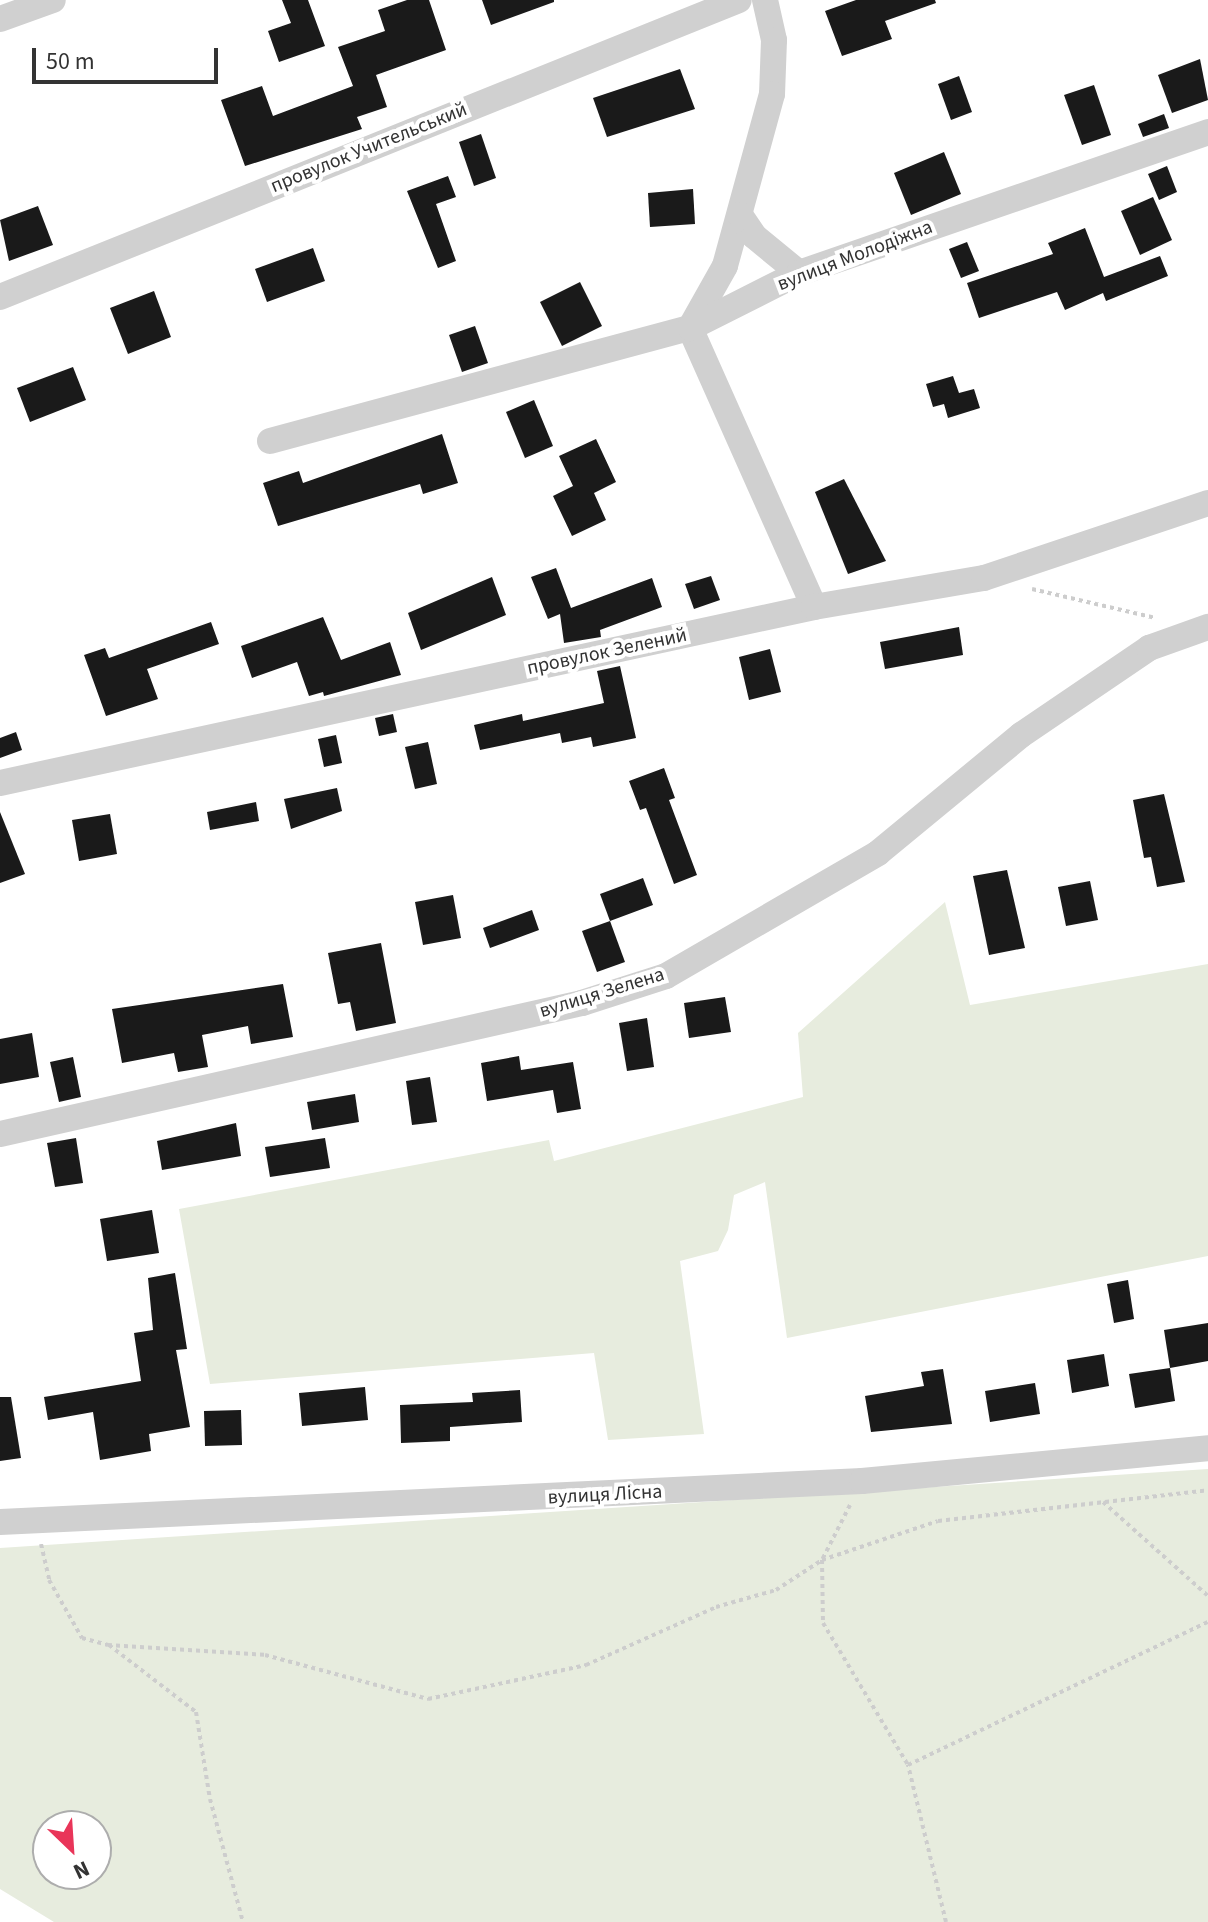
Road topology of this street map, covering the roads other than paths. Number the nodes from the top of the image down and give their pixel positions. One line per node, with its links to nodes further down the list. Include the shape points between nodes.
1 (53, 0): 4 (street)
2 (739, 0): 8 (street, провулок Учительський)
3 (765, 0): 6 (street, via 774,40 772,94)
4 (0, 19)
5 (1208, 132): 7 (street, вулиця Молодіжна)
6 (740, 215): 7 (street, via 754,236); 9 (street, via 725,266)
7 (799, 273): 9 (street, вулиця Молодіжна)
8 (0, 297)
9 (690, 328): 10 (street, вулиця Молодіжна); 12 (street)
10 (270, 441)
11 (1208, 503): 12 (street, провулок Зелений, via 984,578)
12 (814, 607): 14 (street, провулок Зелений)
13 (1205, 628): 15 (street, вулиця Зелена, via 1149,648 1021,735 878,853 666,976 582,1003)
14 (0, 783)
15 (0, 1134)
16 (1208, 1448): 17 (street, вулиця Лісна, via 862,1481)
17 (0, 1522)

